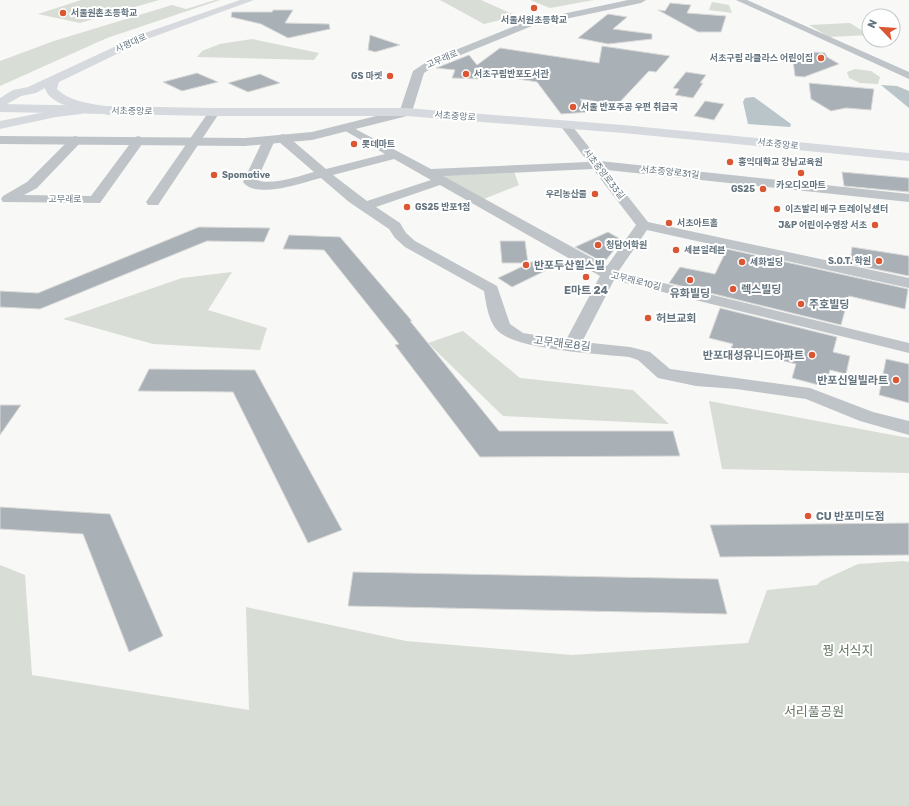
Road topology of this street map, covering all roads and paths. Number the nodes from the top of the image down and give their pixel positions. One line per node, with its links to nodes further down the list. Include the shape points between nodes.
1 (236, 0): 5 (main road, via 160,25 72,62 71,66 51,77)
2 (249, 0): 5 (main road, 사평대로, via 146,36)
3 (642, 0): 13 (street, 고무래로, via 529,24 432,63 419,71)
4 (740, 0): 6 (street)
5 (54, 76): 7 (main road); 8 (main road, 사평대로, via 18,88 17,93); 11 (main road, via 51,90 62,100)
6 (909, 76)
7 (3, 88)
8 (0, 104)
9 (0, 108): 10 (main road, 서초중앙로)
10 (81, 110): 11 (main road, 서초중앙로); 15 (main road)
11 (109, 111): 12 (main road, 서초중앙로)
12 (214, 112): 13 (main road, 서초중앙로); 20 (street)
13 (406, 112): 14 (main road, 서초중앙로); 16 (street)
14 (565, 124): 23 (main road, 서초중앙로); 24 (street, 서초중앙로33길)
15 (0, 125)
16 (346, 128): 17 (street, via 312,136); 22 (street, 고무래로10길)
17 (275, 139): 20 (street, via 245,142); 25 (street, 고무래로8길); 25 (street, via 250,182 260,186 282,184)
18 (76, 140): 19 (street); 21 (street); 28 (street, 고무래로, via 32,185)
19 (139, 140): 20 (street); 28 (street, 고무래로, via 95,200)
20 (194, 141): 29 (street)
21 (2, 142)
22 (395, 155): 25 (street); 26 (street, 고무래로10길)
23 (909, 157)
24 (598, 165): 26 (street, 서초중앙로31길); 27 (street, 서초중앙로31길); 31 (street, 서초중앙로33길)
25 (323, 174): 30 (street, 고무래로8길)
26 (436, 177): 30 (street); 32 (street, 고무래로10길)
27 (909, 198)
28 (4, 201)
29 (153, 202)
30 (367, 206): 34 (street, 고무래로8길, via 395,226 410,244 491,289 503,327 518,337)
31 (643, 225): 32 (street); 33 (street)
32 (609, 274): 34 (street); 35 (street, 고무래로10길)
33 (909, 283)
34 (571, 346): 36 (street, 고무래로8길, via 602,348 644,356 664,374 810,394 867,417)
35 (909, 348)
36 (909, 428)

